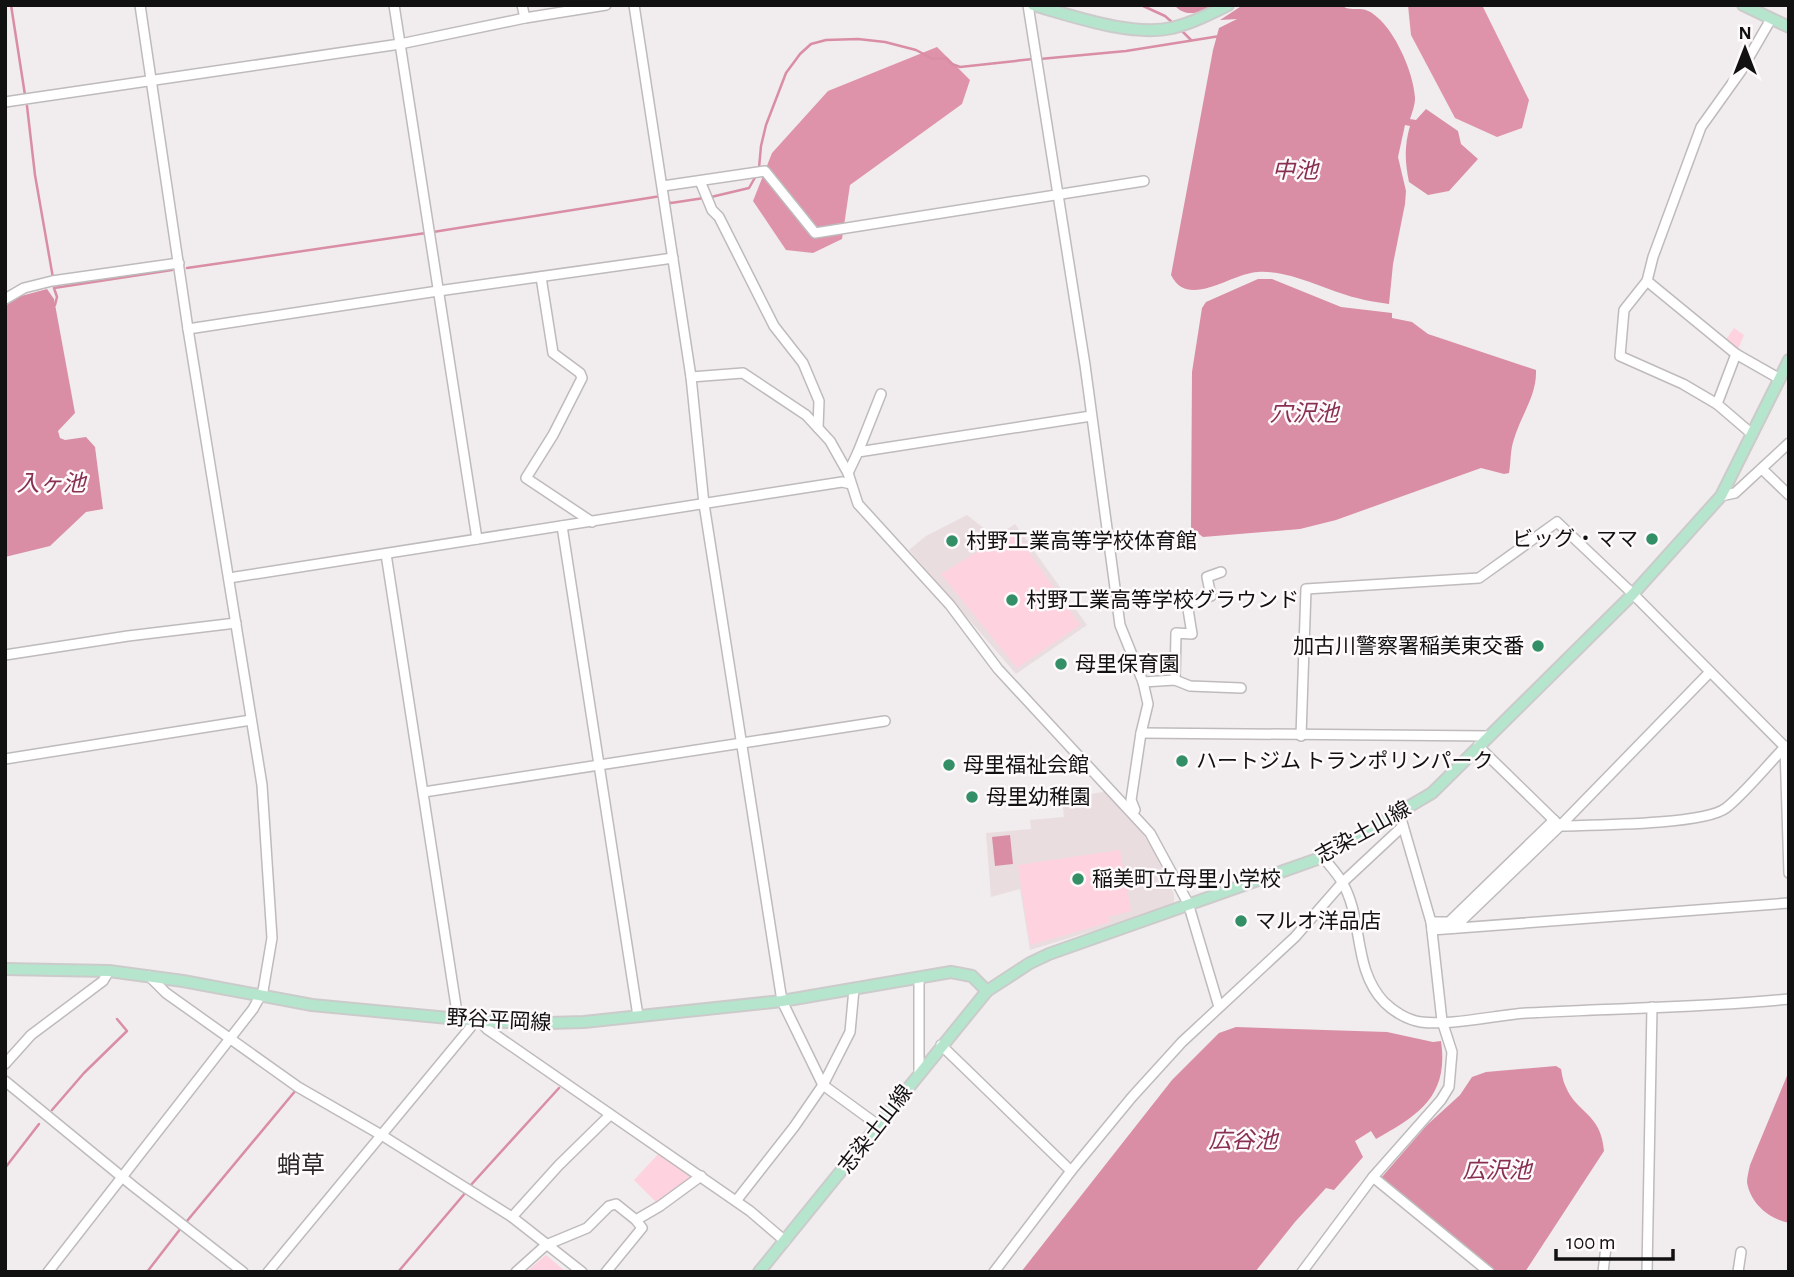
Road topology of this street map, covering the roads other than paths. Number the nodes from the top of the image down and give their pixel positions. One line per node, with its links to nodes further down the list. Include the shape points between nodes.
1 (140, 5): 13 (street)
2 (394, 5): 12 (street)
3 (522, 5): 9 (street)
4 (606, 5): 9 (street)
5 (634, 5): 17 (street)
6 (1030, 5): 7 (main road, via 1120,28 1169,29); 18 (street)
7 (1228, 5)
8 (1743, 5): 10 (main road)
9 (525, 18): 12 (street)
10 (1772, 19): 11 (main road); 22 (street, via 1701,127)
11 (1789, 27)
12 (400, 44): 13 (street); 23 (street)
13 (152, 82): 14 (street); 20 (street)
14 (5, 102)
15 (700, 181): 17 (street); 18 (street, via 765,171 815,233); 33 (street, via 774,326 803,363 819,401)
16 (1144, 181): 18 (street)
17 (663, 186): 19 (street)
18 (1059, 196): 32 (street)
19 (673, 258): 21 (street); 28 (street)
20 (179, 263): 24 (street, via 52,281); 25 (street)
21 (541, 276): 23 (street); 43 (street, via 553,353 582,377 526,478)
22 (1647, 281): 26 (street); 31 (street, via 1624,310 1620,356)
23 (438, 291): 25 (street); 45 (street)
24 (5, 299)
25 (188, 329): 48 (street)
26 (1737, 354): 29 (street); 31 (street)
27 (1789, 360): 29 (main road, 志染土山線)
28 (691, 377): 33 (street, via 743,373); 42 (street)
29 (1780, 379): 34 (main road, 志染土山線)
30 (881, 394): 36 (street)
31 (1717, 404): 34 (street)
32 (1091, 416): 36 (street); 54 (street, via 1120,625)
33 (818, 428): 38 (street)
34 (1752, 434): 41 (main road, 志染土山線)
35 (1789, 443): 37 (street)
36 (858, 452): 38 (street)
37 (1762, 468): 40 (street); 41 (street, via 1735,493)
38 (848, 473): 39 (street)
39 (851, 484): 42 (street); 68 (street, via 858,504 950,606 998,669)
40 (1789, 495)
41 (1721, 496): 49 (main road, 志染土山線)
42 (705, 504): 43 (street); 61 (street)
43 (592, 522): 44 (street)
44 (562, 526): 45 (street); 65 (street)
45 (477, 539): 46 (street)
46 (386, 554): 48 (street); 66 (street)
47 (1221, 572): 53 (street, via 1208,577 1211,596 1187,603 1192,634 1176,633)
48 (229, 578): 50 (street)
49 (1633, 594): 52 (street); 59 (street, via 1557,522 1479,578 1306,589); 60 (main road, 志染土山線)
50 (236, 623): 51 (street); 56 (street)
51 (5, 655)
52 (1710, 672): 62 (street); 69 (street)
53 (1175, 680): 54 (street); 55 (street)
54 (1143, 682): 58 (street, via 1148,704)
55 (1241, 688)
56 (251, 720): 64 (street); 84 (street, via 262,785 272,938)
57 (884, 721): 61 (street)
58 (1141, 733): 59 (street); 68 (street, via 1130,800)
59 (1301, 736): 60 (street)
60 (1488, 736): 63 (main road, 志染土山線)
61 (741, 743): 65 (street); 86 (street)
62 (1787, 745): 69 (street, via 1726,808 1710,816 1608,825); 72 (street)
63 (1478, 746): 67 (main road, 志染土山線, via 1432,793); 69 (street)
64 (5, 759)
65 (599, 765): 66 (street); 89 (street)
66 (424, 792): 90 (street)
67 (1399, 814): 70 (street); 71 (main road, 志染土山線)
68 (1139, 818): 74 (street)
69 (1557, 823): 76 (street, via 1449,922); 77 (street)
70 (1403, 826): 73 (street); 76 (street)
71 (1322, 857): 73 (street); 74 (main road, 志染土山線)
72 (1789, 873)
73 (1343, 883): 87 (street, via 1295,937); 92 (street, via 1370,983 1384,1002 1403,1016 1421,1022)
74 (1188, 903): 83 (main road, 志染土山線, via 1049,954); 87 (street)
75 (1789, 903): 77 (street)
76 (1431, 926): 77 (street); 92 (street)
77 (1454, 929)
78 (5, 969): 79 (main road, 野谷平岡線)
79 (109, 971): 80 (main road, 野谷平岡線); 95 (street, via 103,981 30,1035)
80 (149, 976): 84 (main road, 野谷平岡線); 93 (street)
81 (919, 978): 82 (main road, 野谷平岡線); 83 (main road, 野谷平岡線, via 961,973 972,976); 96 (street)
82 (854, 989): 86 (main road, 野谷平岡線); 98 (street, via 850,1032)
83 (987, 990): 94 (main road, 志染土山線)
84 (260, 996): 90 (main road, 野谷平岡線); 93 (street)
85 (1789, 999): 88 (street)
86 (782, 1001): 89 (main road, 野谷平岡線); 98 (street)
87 (1219, 1007): 102 (street, via 1132,1097)
88 (1652, 1007): 92 (street); 124 (street)
89 (638, 1016): 91 (main road, 野谷平岡線, via 572,1023)
90 (458, 1019): 91 (main road, 野谷平岡線)
91 (477, 1021): 99 (street); 101 (street)
92 (1442, 1021): 105 (street, via 1452,1052 1448,1087)
93 (231, 1040): 101 (street, via 298,1087); 103 (street)
94 (941, 1045): 96 (main road, 志染土山線); 102 (street)
95 (5, 1064)
96 (919, 1072): 100 (main road, 志染土山線)
97 (5, 1081): 103 (street)
98 (822, 1085): 100 (street); 106 (street)
99 (610, 1115): 104 (street); 107 (street)
100 (878, 1125): 109 (main road, 志染土山線)
101 (383, 1136): 107 (street); 115 (street)
102 (1071, 1171): 120 (street)
103 (123, 1176): 113 (street); 114 (street)
104 (701, 1176): 106 (street); 108 (street)
105 (1373, 1177): 121 (street); 122 (street)
106 (737, 1202): 109 (street)
107 (512, 1217): 110 (street)
108 (636, 1220): 110 (street, via 616,1204 587,1228); 118 (street, via 642,1228)
109 (785, 1241): 119 (main road, 志染土山線)
110 (546, 1245): 116 (street); 117 (street)
111 (1606, 1247): 123 (street)
112 (1741, 1252): 125 (street)
113 (48, 1272)
114 (243, 1272)
115 (268, 1272)
116 (516, 1272)
117 (582, 1272)
118 (606, 1272)
119 (760, 1272)
120 (994, 1272)
121 (1302, 1272)
122 (1489, 1272)
123 (1603, 1272)
124 (1647, 1272)
125 (1738, 1272)

